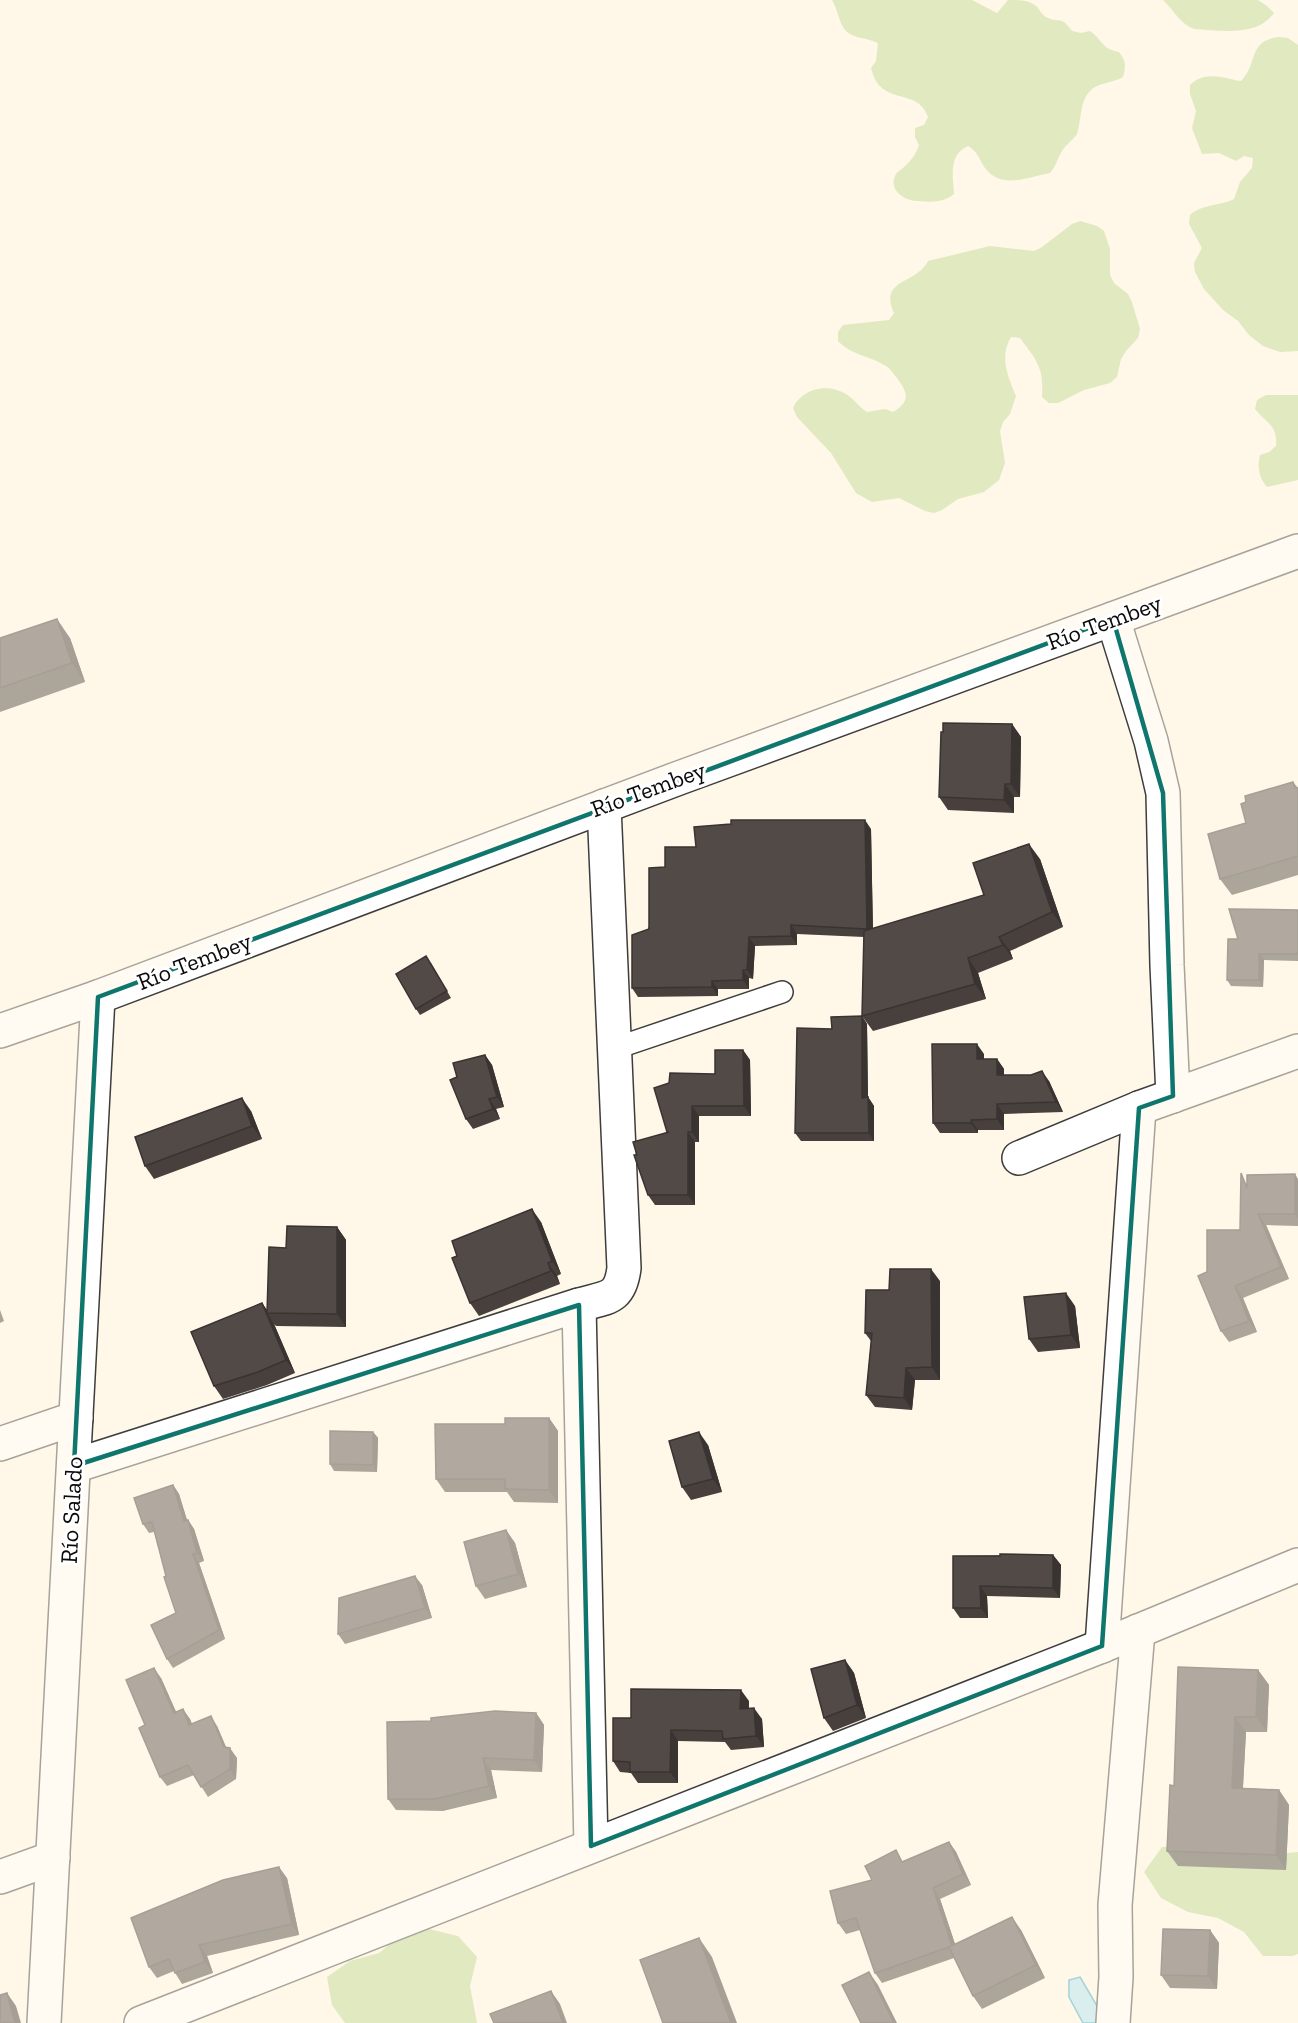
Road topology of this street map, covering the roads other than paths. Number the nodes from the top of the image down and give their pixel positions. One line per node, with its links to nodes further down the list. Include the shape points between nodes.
1 (1298, 551): 2 (street, Río Tembey)
2 (1113, 618): 3 (street, Río Tembey); 9 (street, via 1163,793)
3 (604, 806): 5 (street, Río Tembey); 7 (street)
4 (782, 992): 7 (lane)
5 (98, 997): 6 (street, Río Tembey); 13 (street, Río Salado)
6 (0, 1031)
7 (616, 1048): 12 (street, via 622,1285 611,1296)
8 (1298, 1051): 9 (street)
9 (1173, 1096): 10 (street)
10 (1139, 1108): 11 (street); 18 (street)
11 (1019, 1158)
12 (579, 1305): 15 (street); 19 (street)
13 (76, 1418): 14 (street); 15 (street, Río Salado)
14 (0, 1444)
15 (74, 1466): 20 (street, Río Salado)
16 (1298, 1565): 17 (street)
17 (1138, 1631): 18 (street); 24 (street, via 1115,1905)
18 (1102, 1646): 19 (street)
19 (591, 1846): 23 (street)
20 (53, 1858): 21 (street); 22 (street, Río Salado)
21 (0, 1877)
22 (44, 2023)
23 (141, 2023)
24 (1113, 2023)

